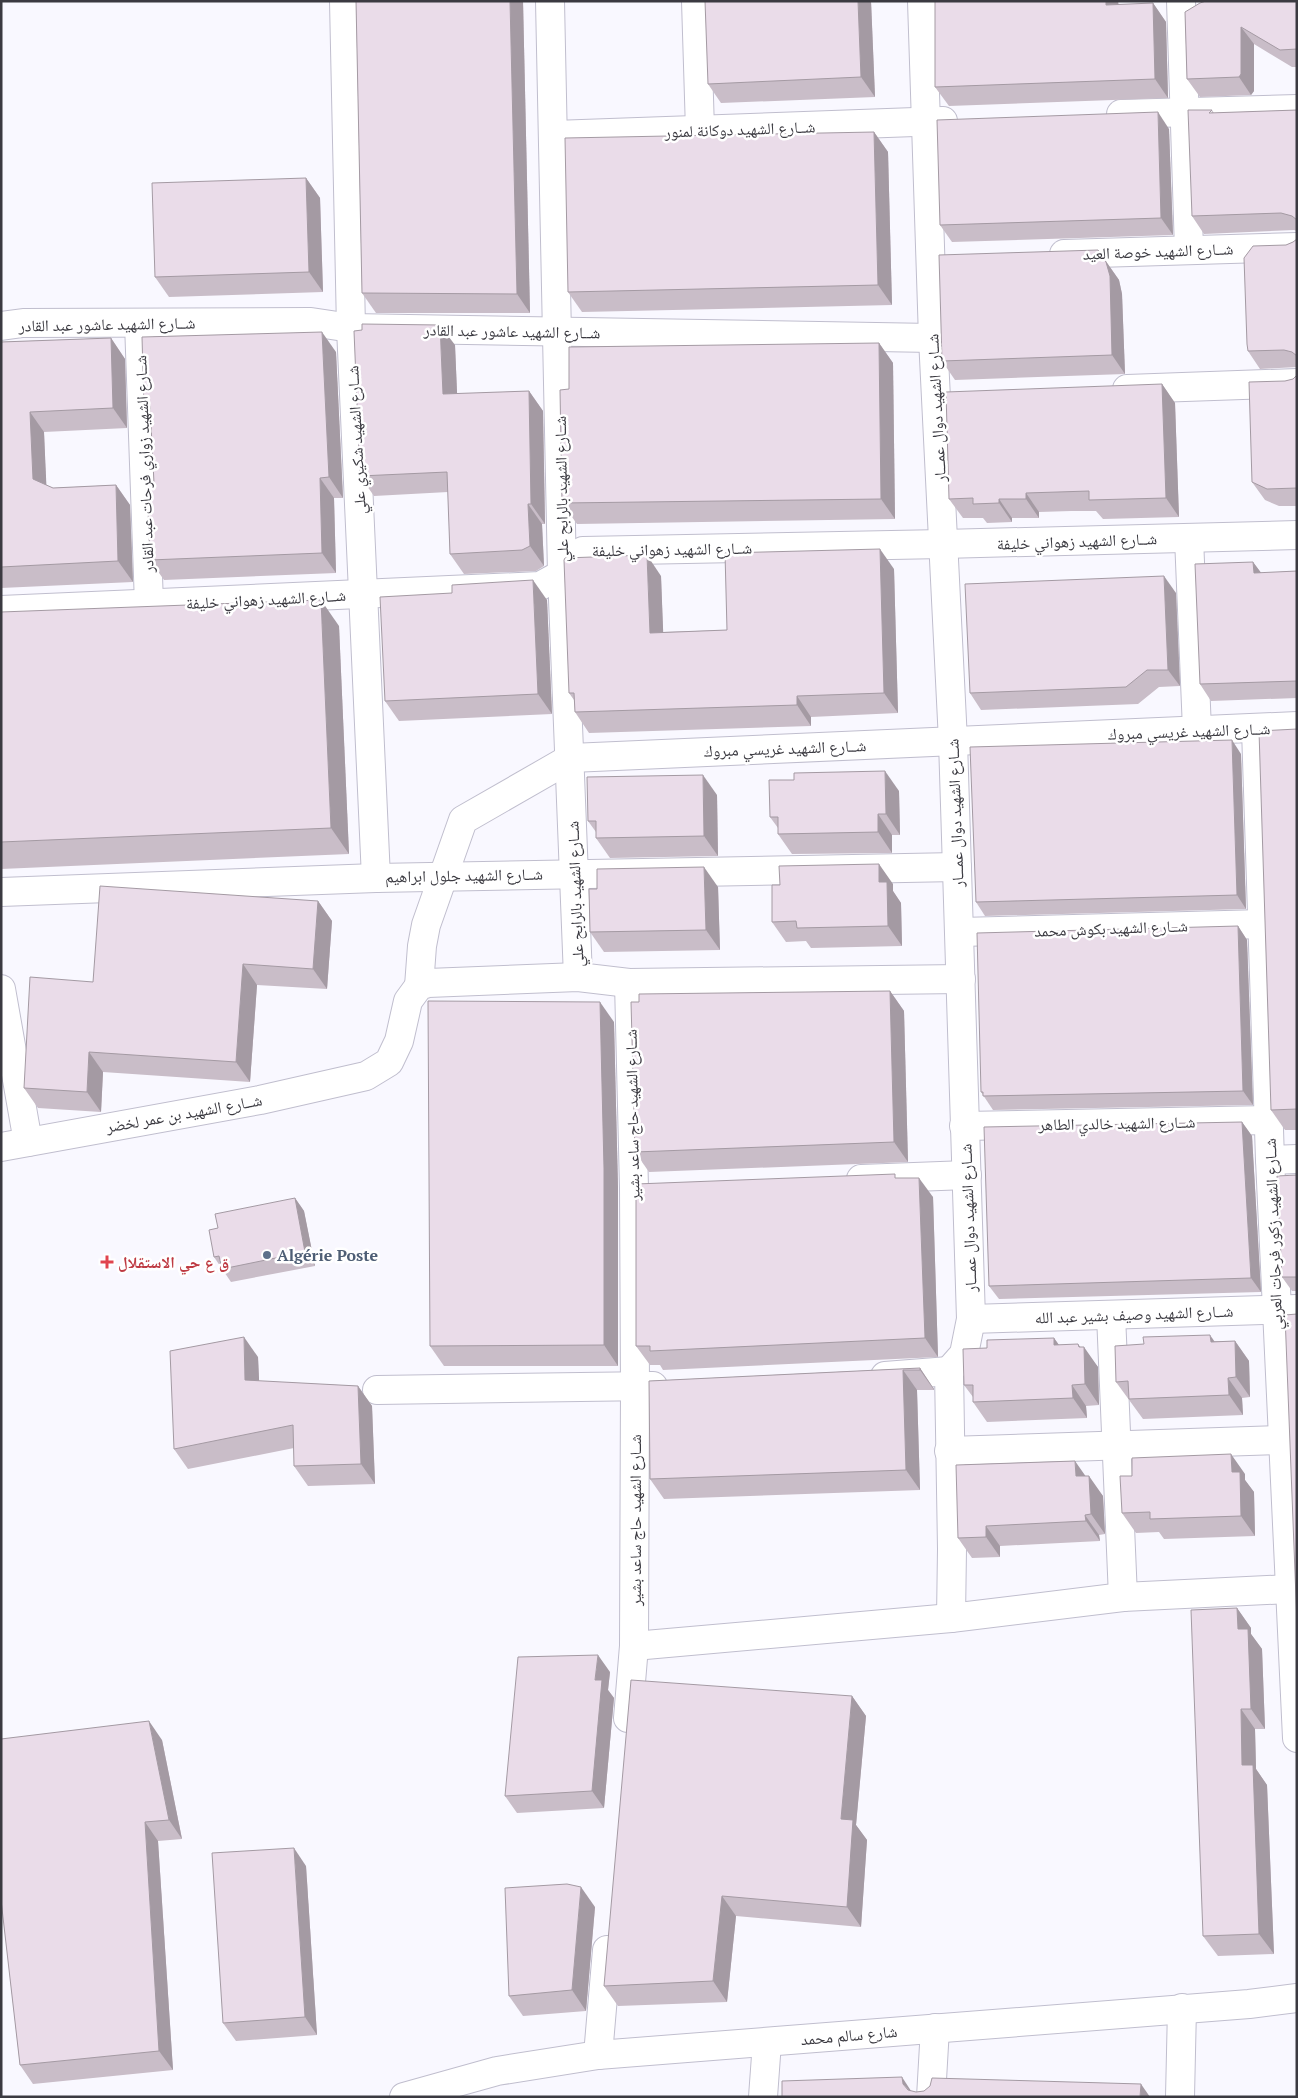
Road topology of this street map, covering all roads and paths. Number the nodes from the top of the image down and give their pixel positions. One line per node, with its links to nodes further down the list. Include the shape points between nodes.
1 (344, 1): 20 (street, شــارع الشهيد شكيري علي)
2 (550, 1): 12 (street, شــارع الشهيد بالرابح علي)
3 (696, 1): 11 (street)
4 (922, 1): 10 (street, شــارع الشهيد دوال عمـــار)
5 (1181, 1): 7 (street)
6 (1297, 109): 7 (street)
7 (1184, 111): 8 (street); 14 (street)
8 (1095, 115)
9 (966, 120): 10 (street, شــارع الشهيد دوكانة لمنور)
10 (926, 122): 11 (street, شــارع الشهيد دوكانة لمنور); 17 (street, شــارع الشهيد دوال عمـــار)
11 (700, 130): 12 (street, شــارع الشهيد دوكانة لمنور)
12 (554, 135): 21 (street, شــارع الشهيد بالرابح علي)
13 (1297, 247): 14 (street, شــارع الشهيد خوصة العيد)
14 (1189, 250): 15 (street, شــارع الشهيد خوصة العيد)
15 (1040, 254)
16 (960, 257): 17 (street)
17 (930, 258): 22 (street, شــارع الشهيد دوال عمـــار)
18 (139, 323): 19 (street, شــارع الشهيد عاشور عبد القادر, via 22,323); 20 (street, شــارع الشهيد عاشور عبد القادر, via 311,322); 32 (street, شــارع الشهيد زواري فرحات عبد القادر)
19 (1, 326)
20 (351, 328): 21 (street, شــارع الشهيد عاشور عبد القادر); 31 (street, شــارع الشهيد شكيري علي)
21 (558, 331): 22 (street, شــارع الشهيد عاشور عبد القادر); 30 (street, شــارع الشهيد بالرابح علي)
22 (932, 338): 26 (street, شــارع الشهيد دوال عمـــار)
23 (1297, 383): 24 (street)
24 (1101, 390)
25 (965, 395): 26 (street)
26 (935, 396): 29 (street, شــارع الشهيد دوال عمـــار)
27 (1297, 534): 28 (street, شــارع الشهيد زهواني خليفة)
28 (1190, 538): 29 (street, شــارع الشهيد زهواني خليفة); 36 (street)
29 (943, 544): 30 (street, شــارع الشهيد زهواني خليفة, via 583,551); 37 (street, شــارع الشهيد دوال عمـــار)
30 (562, 574): 31 (street, شــارع الشهيد زهواني خليفة, via 540,586); 38 (street, شــارع الشهيد بالرابح علي)
31 (364, 594): 32 (street, شــارع الشهيد زهواني خليفة); 42 (street, شــارع الشهيد شكيري علي)
32 (149, 604): 33 (street, شــارع الشهيد زهواني خليفة)
33 (1, 610)
34 (1297, 726): 35 (street, شــارع الشهيد غريسي مبروك)
35 (1256, 729): 36 (street, شــارع الشهيد غريسي مبروك); 44 (street, شــارع الشهيد زكور فرحات العربي)
36 (1197, 730): 37 (street, شــارع الشهيد غريسي مبروك)
37 (953, 741): 38 (street, شــارع الشهيد غريسي مبروك); 39 (street, شــارع الشهيد دوال عمـــار)
38 (571, 758): 40 (street, شــارع الشهيد بالرابح علي); 41 (street, شــارع الشهيد غريسي مبروك, via 463,820)
39 (957, 867): 40 (street, شــارع الشهيد جلول ابراهيم); 45 (street, شــارع الشهيد دوال عمـــار)
40 (574, 872): 41 (street, شــارع الشهيد جلول ابراهيم); 46 (street, شــارع الشهيد بالرابح علي)
41 (443, 876): 42 (street, شــارع الشهيد جلول ابراهيم); 49 (street, شــارع الشهيد غريسي مبروك, via 426,925)
42 (376, 878): 43 (street, شــارع الشهيد جلول ابراهيم)
43 (1, 892)
44 (1263, 924): 45 (street, شــارع الشهيد بكوش محمد); 51 (street, شــارع الشهيد زكور فرحات العربي)
45 (960, 932): 47 (street, شــارع الشهيد دوال عمـــار)
46 (578, 977): 48 (street); 49 (street)
47 (960, 979): 48 (street); 52 (street, شــارع الشهيد دوال عمـــار)
48 (629, 982): 64 (street, شــارع الشهيد حاج ساعد بشير, via 644,1187)
49 (419, 986): 53 (street, شــارع الشهيد بن عمر لخضر, via 408,1001 399,1041 389,1062 366,1076 260,1100)
50 (1, 989): 53 (street)
51 (1269, 1120): 52 (street, شــارع الشهيد خالدي الطاهر); 55 (street, شــارع الشهيد زكور فرحات العربي)
52 (964, 1126): 56 (street, شــارع الشهيد دوال عمـــار)
53 (28, 1142): 54 (street, شــارع الشهيد بن عمر لخضر)
54 (1, 1147)
55 (1284, 1159): 58 (street, شــارع الشهيد زكور فرحات العربي)
56 (967, 1175): 57 (street); 60 (street, شــارع الشهيد دوال عمـــار)
57 (840, 1180)
58 (1287, 1310): 59 (street, شــارع الشهيد وصيف بشير عبد الله); 66 (street, شــارع الشهيد زكور فرحات العربي)
59 (1111, 1315): 60 (street, شــارع الشهيد وصيف بشير عبد الله); 67 (street)
60 (971, 1319): 61 (street, شــارع الشهيد دوال عمـــار, via 964,1354)
61 (949, 1371): 62 (street); 68 (street)
62 (864, 1377)
63 (675, 1385): 64 (street)
64 (635, 1387): 65 (street); 72 (street, شــارع الشهيد حاج ساعد بشير)
65 (377, 1390)
66 (1282, 1440): 67 (street); 69 (street, شــارع الشهيد زكور فرحات العربي)
67 (1116, 1445): 68 (street); 70 (street)
68 (949, 1451): 71 (street)
69 (1289, 1589): 70 (street); 73 (street, شــارع الشهيد زكور فرحات العربي)
70 (1123, 1597): 71 (street)
71 (951, 1618): 72 (street)
72 (634, 1646): 74 (street, شــارع الشهيد حاج ساعد بشير)
73 (1297, 1738)
74 (626, 1743)
75 (609, 1928): 80 (street)
76 (1297, 1998): 77 (street, شارع سالم محمد)
77 (1182, 2008): 78 (street, شارع سالم محمد); 84 (street)
78 (935, 2028): 79 (street, شارع سالم محمد); 83 (street)
79 (767, 2042): 80 (street, شارع سالم محمد); 82 (street)
80 (598, 2055): 81 (street, شارع سالم محمد, via 497,2071)
81 (404, 2097)
82 (763, 2097)
83 (930, 2097)
84 (1180, 2097)

